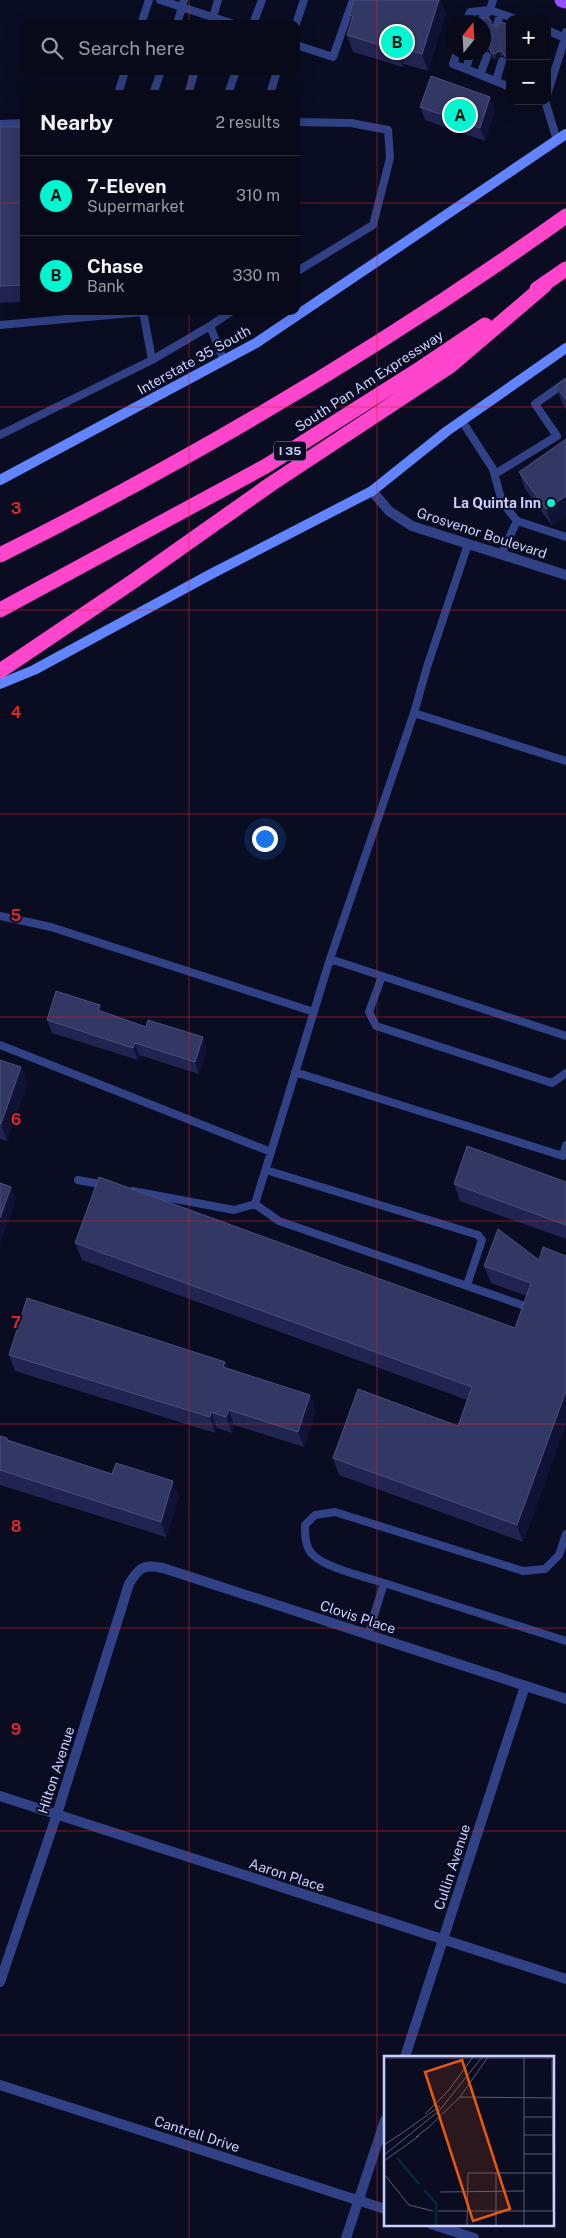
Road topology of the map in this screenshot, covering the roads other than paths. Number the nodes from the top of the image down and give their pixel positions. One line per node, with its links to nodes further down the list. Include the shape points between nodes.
1 (149, 0): 16 (lane)
2 (160, 0): 10 (lane)
3 (218, 0): 18 (lane)
4 (262, 0): 19 (lane)
5 (304, 0): 20 (lane)
6 (353, 0): 24 (lane, via 333,57)
7 (493, 0): 11 (lane)
8 (562, 0): 9 (main road)
9 (566, 1)
10 (183, 3): 17 (lane); 18 (lane)
11 (490, 10): 12 (lane); 13 (lane, via 470,12); 14 (lane)
12 (500, 14): 15 (lane); 21 (lane)
13 (469, 15)
14 (486, 15)
15 (506, 16)
16 (142, 20)
17 (177, 20)
18 (212, 20)
19 (254, 20)
20 (297, 20)
21 (497, 25)
22 (551, 31): 23 (lane)
23 (566, 35): 37 (lane)
24 (300, 46)
25 (454, 60): 29 (lane, via 453,64)
26 (469, 60): 29 (lane)
27 (486, 60): 35 (lane)
28 (502, 61): 36 (lane)
29 (466, 69): 35 (lane)
30 (124, 75): 39 (lane)
31 (160, 75): 40 (lane)
32 (194, 75): 41 (lane)
33 (235, 75): 42 (lane)
34 (276, 75): 43 (lane)
35 (480, 75): 36 (lane)
36 (496, 81): 38 (lane)
37 (551, 82)
38 (506, 85)
39 (119, 90)
40 (155, 90)
41 (189, 90)
42 (229, 90)
43 (271, 90)
44 (547, 105): 48 (lane)
45 (300, 122): 51 (lane, via 351,123 388,130 390,158 373,225)
46 (0, 124): 47 (lane)
47 (20, 124)
48 (563, 136): 53 (main road, Interstate 35 South)
49 (566, 216): 69 (highway, South Pan Am Expressway, via 502,262 370,347 260,414)
50 (566, 269): 52 (highway, South Pan Am Expressway / I 35)
51 (300, 270)
52 (545, 284): 77 (highway, South Pan Am Expressway / I 35, via 421,368 266,466); 78 (highway, via 450,366 271,484)
53 (300, 313)
54 (102, 315): 58 (lane)
55 (144, 315): 61 (lane)
56 (226, 315): 59 (lane)
57 (298, 315): 62 (main road, Interstate 35 South)
58 (0, 325)
59 (210, 326): 61 (lane); 62 (lane)
60 (566, 348): 64 (main road)
61 (152, 360): 65 (lane)
62 (224, 360): 67 (main road, Interstate 35 South)
63 (566, 382): 66 (lane, via 536,404 557,436)
64 (462, 421): 66 (lane); 68 (main road)
65 (0, 435)
66 (495, 474): 70 (lane, via 502,502)
67 (0, 480)
68 (372, 491): 73 (street, Grosvenor Boulevard, via 389,511 412,526); 79 (main road, via 34,670)
69 (69, 520): 72 (highway); 74 (highway, South Pan Am Expressway)
70 (517, 521): 71 (lane); 75 (lane)
71 (566, 537)
72 (0, 544)
73 (468, 544): 75 (street, Grosvenor Boulevard); 80 (lane)
74 (0, 555)
75 (501, 555): 76 (street, Grosvenor Boulevard)
76 (566, 575)
77 (0, 610)
78 (0, 671)
79 (0, 684)
80 (414, 713): 81 (lane); 83 (lane)
81 (566, 761)
82 (0, 916): 85 (lane, via 51,927)
83 (330, 959): 84 (lane); 85 (lane)
84 (382, 976): 86 (lane); 89 (lane, via 370,1012 376,1026 552,1083)
85 (314, 1012): 88 (lane)
86 (566, 1036)
87 (0, 1044): 91 (lane)
88 (295, 1072): 90 (lane, via 562,1156); 91 (lane)
89 (566, 1072)
90 (566, 1145)
91 (271, 1152): 92 (lane)
92 (266, 1170): 96 (lane); 97 (lane, via 478,1235 482,1240)
93 (78, 1180): 94 (lane)
94 (117, 1188)
95 (126, 1189): 96 (lane, via 234,1210)
96 (255, 1204): 97 (lane, via 279,1221)
97 (468, 1285): 98 (lane)
98 (522, 1305)
99 (566, 1534): 101 (lane, via 559,1555 546,1569 522,1571 335,1512 315,1515 305,1525 305,1539 312,1554 325,1563)
100 (141, 1568): 102 (street, Clovis Place, via 163,1568); 107 (street, Hilton Avenue, via 129,1584)
101 (384, 1583): 102 (lane); 103 (lane)
102 (368, 1635): 104 (street, Clovis Place)
103 (566, 1641)
104 (526, 1686): 105 (street, Clovis Place); 108 (street, Cullin Avenue)
105 (566, 1699)
106 (0, 1796): 107 (street, Aaron Place)
107 (57, 1814): 108 (street, Aaron Place); 110 (street, Hilton Avenue)
108 (443, 1940): 109 (street, Aaron Place); 111 (street, Cullin Avenue)
109 (566, 1979)
110 (0, 1982)
111 (405, 2056)
112 (0, 2085): 114 (street, Cantrell Drive)
113 (384, 2123): 114 (street)
114 (358, 2201): 115 (street, Cantrell Drive); 117 (street)
115 (384, 2209)
116 (437, 2226): 118 (street)
117 (346, 2238)
118 (474, 2238)

